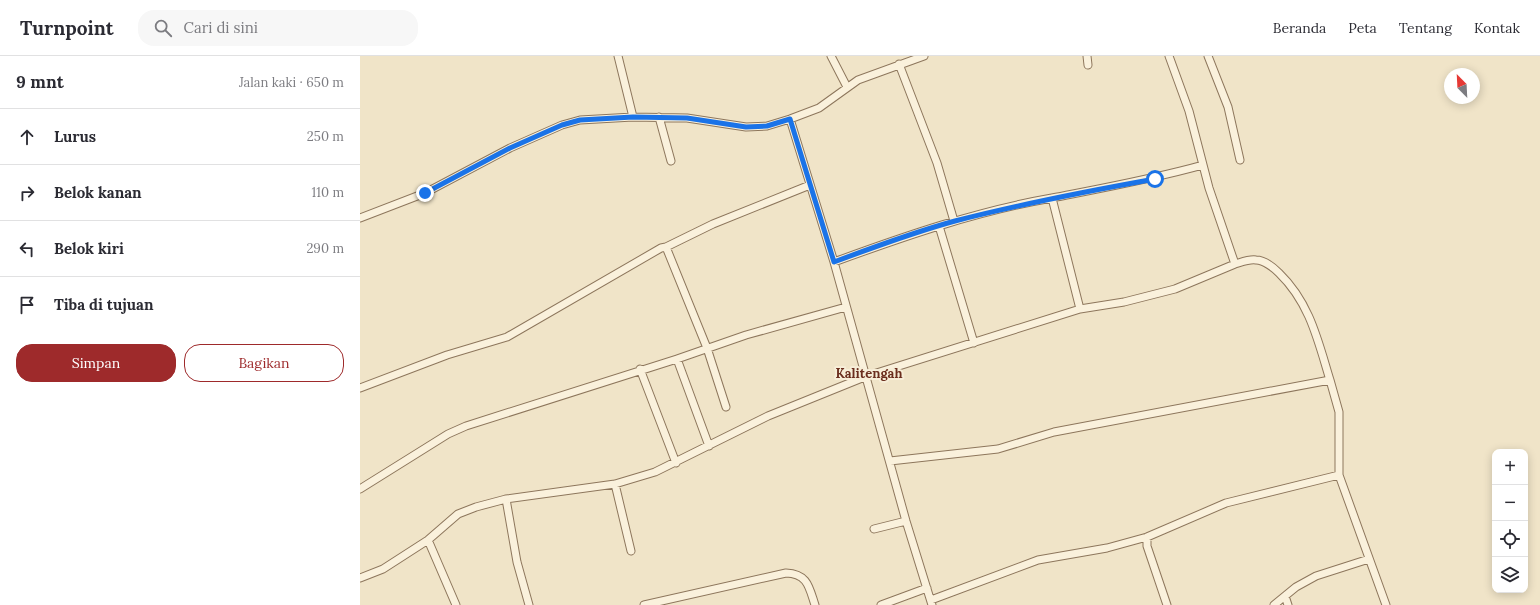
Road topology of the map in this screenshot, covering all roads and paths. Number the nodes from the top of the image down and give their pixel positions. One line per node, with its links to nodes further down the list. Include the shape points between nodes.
1 (618, 56): 10 (street)
2 (830, 56): 9 (street)
3 (924, 56): 7 (street)
4 (1087, 56): 8 (street)
5 (1169, 56): 15 (street, via 1189,111)
6 (1208, 56): 13 (street, via 1228,107)
7 (899, 64): 9 (street); 19 (street, via 937,163)
8 (1088, 65)
9 (847, 87): 12 (street, via 819,108)
10 (633, 117): 11 (street); 18 (street, via 580,120 562,125 510,148 425,193)
11 (659, 117): 12 (street, via 687,118 746,127 767,126); 14 (street)
12 (790, 119): 16 (street)
13 (1240, 160)
14 (671, 161)
15 (1203, 165): 17 (street, via 1155,179); 23 (street)
16 (810, 185): 21 (street, via 713,224); 22 (street)
17 (1052, 198): 19 (street); 25 (street)
18 (360, 218)
19 (954, 221): 20 (street)
20 (939, 226): 22 (street); 26 (street)
21 (666, 247): 27 (street); 32 (street, via 507,337 447,355)
22 (834, 262): 24 (street)
23 (1235, 264): 25 (street, via 1174,289 1124,302); 31 (street, via 1257,260 1273,267 1300,297 1313,323)
24 (846, 307): 27 (street); 30 (street)
25 (1080, 309): 26 (street)
26 (974, 342): 30 (street)
27 (707, 348): 28 (street); 33 (street)
28 (677, 359): 29 (street); 34 (street)
29 (640, 370): 36 (street); 39 (street, via 466,426 448,434)
30 (866, 376): 34 (street, via 768,416); 35 (street)
31 (1330, 380): 35 (street, via 1054,432 998,449); 37 (street, via 1339,412)
32 (360, 388)
33 (726, 407)
34 (710, 446): 36 (street)
35 (890, 461): 41 (street)
36 (676, 463): 38 (street)
37 (1339, 475): 43 (street, via 1226,503); 46 (street)
38 (615, 484): 40 (street); 45 (street)
39 (360, 489)
40 (506, 499): 44 (street, via 458,514); 52 (street, via 517,562)
41 (906, 521): 42 (street); 48 (street)
42 (874, 529)
43 (1147, 537): 50 (street, via 1107,548 1038,560); 56 (street, via 1147,546)
44 (428, 540): 47 (street, via 383,569); 51 (street)
45 (631, 552)
46 (1369, 559): 49 (street, via 1316,576); 59 (street)
47 (360, 578)
48 (927, 588): 50 (street); 55 (street)
49 (1285, 596): 57 (street); 58 (street)
50 (931, 602)
51 (456, 605)
52 (528, 605)
53 (644, 605): 54 (street, via 786,573 803,578 809,586)
54 (815, 605)
55 (881, 605)
56 (1167, 605)
57 (1274, 605)
58 (1288, 605)
59 (1386, 605)

